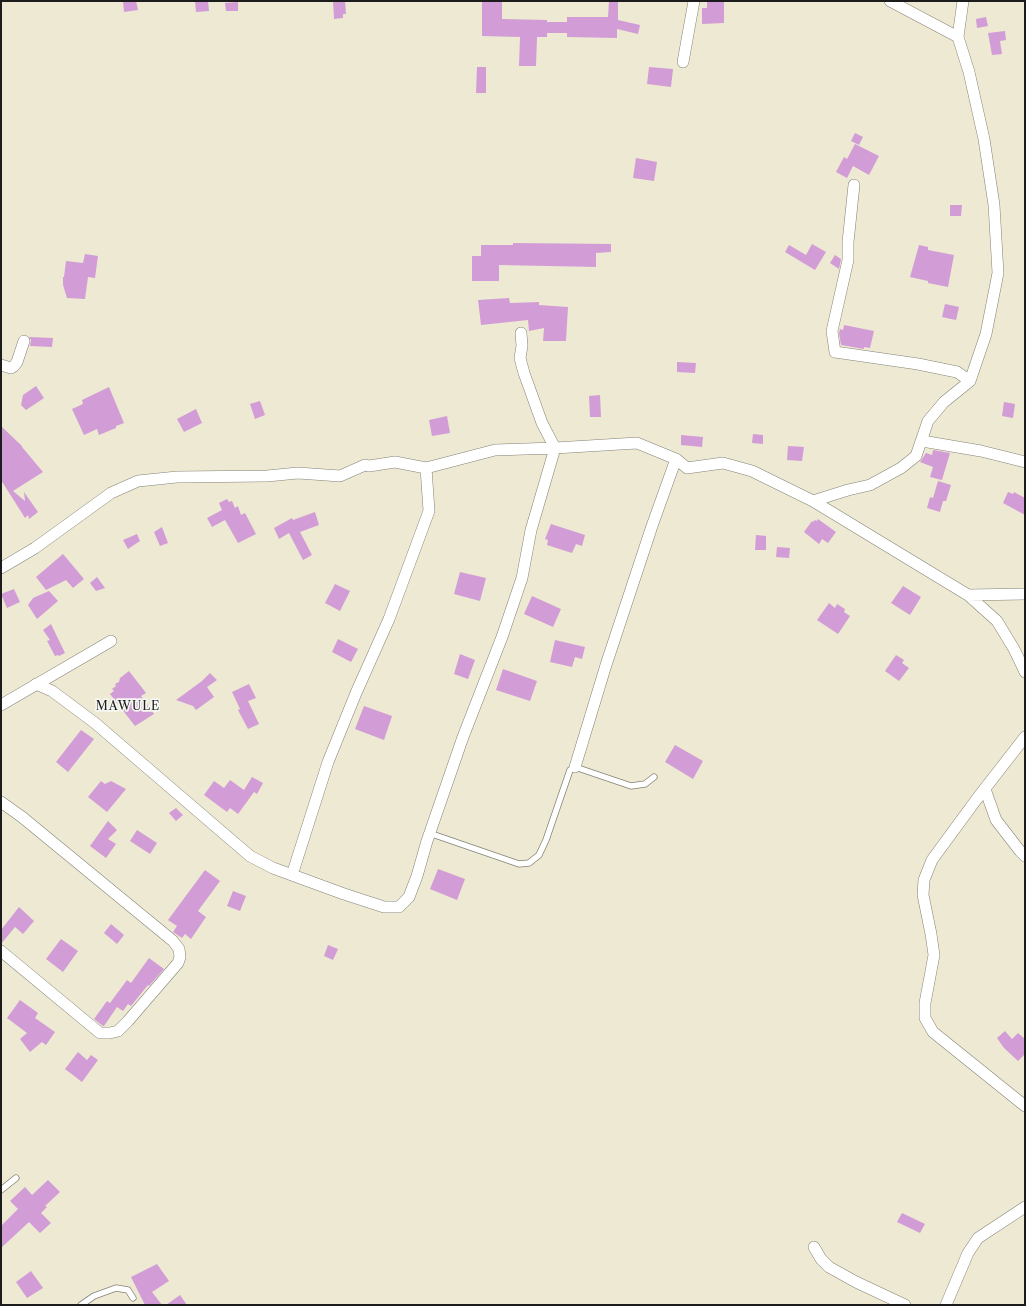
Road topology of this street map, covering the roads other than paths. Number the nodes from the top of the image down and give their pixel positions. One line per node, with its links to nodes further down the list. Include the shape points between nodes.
1 (694, 1): 5 (street)
2 (890, 1): 4 (street)
3 (963, 1): 4 (street)
4 (958, 37): 10 (street, via 969,72 984,139 994,205 998,273 986,334)
5 (683, 62)
6 (854, 185): 10 (street, via 848,260 832,331 835,352 957,372)
7 (521, 333): 12 (street, via 520,358 524,373 542,423)
8 (24, 340): 9 (street, via 14,366 11,368)
9 (1, 365)
10 (970, 382): 11 (street, via 944,402 928,421)
11 (922, 441): 14 (street, via 981,450); 16 (street, via 916,456 901,468 870,485)
12 (555, 448): 13 (street, via 637,443); 15 (street, via 495,450); 29 (street, via 531,530 522,578)
13 (676, 459): 16 (street, via 687,468 723,463 752,471); 25 (street, via 615,636)
14 (1025, 462)
15 (426, 468): 17 (street, via 395,462 365,466 340,476 298,473 177,477 138,481 112,492 35,548); 31 (street, via 429,511 389,619 328,762)
16 (813, 501): 19 (street)
17 (1, 568)
18 (1025, 594): 19 (street)
19 (968, 595): 21 (street, via 998,621)
20 (111, 641): 22 (street)
21 (1025, 672)
22 (36, 684): 23 (street); 31 (street, via 52,691 89,718 250,856)
23 (1, 705)
24 (1025, 737): 27 (street)
25 (575, 767): 26 (lane, via 630,786 645,784); 29 (lane, via 570,770 539,855 529,863 520,864)
26 (654, 777)
27 (985, 789): 30 (street, via 996,820); 33 (street, via 932,860 924,880 923,894 934,955 925,1003 925,1018 933,1032)
28 (1, 802): 32 (street, via 174,941 180,957 178,963 118,1031 100,1033)
29 (429, 833): 31 (street, via 409,897 399,907 384,907)
30 (1025, 856)
31 (292, 875)
32 (1, 950)
33 (1025, 1106)
34 (16, 1178): 35 (lane)
35 (1, 1190)
36 (1025, 1206): 41 (street, via 978,1238 968,1252)
37 (814, 1247): 40 (street, via 829,1267)
38 (133, 1298): 39 (lane, via 128,1290 116,1288 94,1296)
39 (81, 1305)
40 (905, 1305)
41 (946, 1305)

